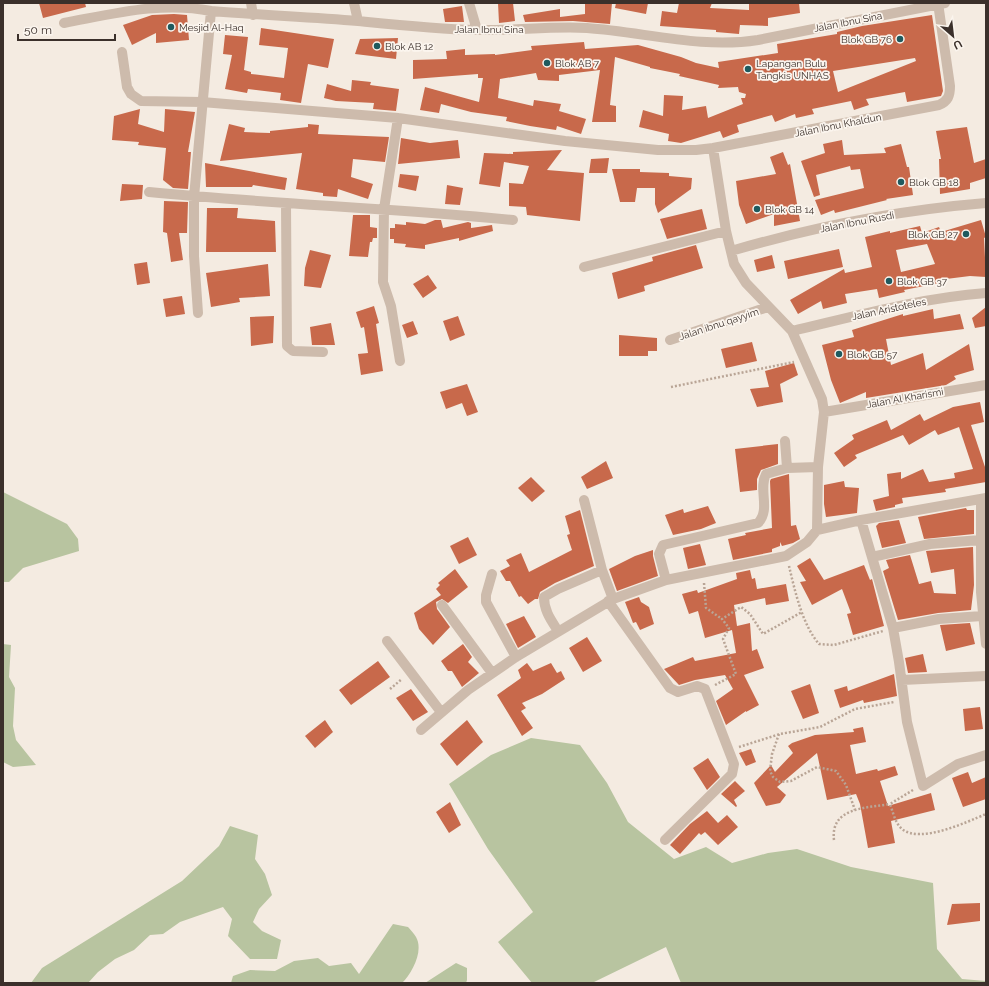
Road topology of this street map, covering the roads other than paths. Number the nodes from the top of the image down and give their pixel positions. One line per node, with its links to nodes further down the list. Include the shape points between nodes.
1 (250, 3): 6 (street)
2 (354, 3): 7 (street)
3 (469, 3): 9 (street)
4 (941, 4): 9 (street, Jalan Ibnu Sina, via 758,40 725,44 582,28); 13 (street, Jalan Ibnu Khaldun, via 950,86 948,99 939,105)
5 (211, 11): 6 (street, Jalan Ibnu Sina); 8 (street, Jalan Ibnu Sina, via 173,6 122,12); 11 (street)
6 (253, 15): 7 (street, Jalan Ibnu Sina)
7 (358, 21): 9 (street, Jalan Ibnu Sina, via 409,27)
8 (64, 24)
9 (477, 30)
10 (122, 52): 11 (street, Jalan Ibnu Khaldun, via 127,87 136,98 152,102)
11 (202, 102): 12 (street, Jalan Ibnu Khaldun); 15 (street)
12 (398, 118): 13 (street, Jalan Ibnu Khaldun, via 611,146 658,150); 18 (street)
13 (713, 148): 20 (street)
14 (149, 192): 15 (street)
15 (194, 197): 16 (street); 25 (street, via 194,256)
16 (286, 204): 18 (street); 28 (street, via 287,346 293,351)
17 (986, 204): 21 (street, Jalan Ibnu Rusdi, via 931,208 776,238)
18 (384, 210): 19 (street); 29 (street, via 383,282 393,314)
19 (513, 220)
20 (726, 231): 21 (street); 22 (street)
21 (730, 251): 24 (street, via 739,274)
22 (584, 267)
23 (986, 293): 26 (street, Jalan Aristoteles, via 886,308)
24 (768, 308): 26 (street); 27 (street, Jalan ibnu qayyim)
25 (198, 313)
26 (792, 332): 31 (street, via 822,399)
27 (670, 340)
28 (323, 352)
29 (400, 361)
30 (986, 385): 31 (street, Jalan Al Kharismi)
31 (824, 412): 33 (street)
32 (785, 441): 34 (street)
33 (818, 466): 34 (street); 38 (street)
34 (786, 468): 43 (street, via 766,474 764,513 758,523 663,545 659,554)
35 (983, 499): 37 (street); 39 (street)
36 (584, 500): 41 (street)
37 (861, 520): 38 (street); 40 (street)
38 (817, 530): 43 (street, via 806,542 786,556)
39 (980, 540): 40 (street, via 930,544); 46 (street)
40 (872, 557): 47 (street)
41 (602, 570): 44 (street); 48 (street, via 544,597 548,614)
42 (492, 574): 51 (street, via 486,602)
43 (666, 580): 44 (street)
44 (610, 600): 48 (street); 58 (street, via 670,688 678,692 697,686 705,689 734,764 732,774)
45 (442, 605): 52 (street)
46 (982, 616): 47 (street, via 939,619); 50 (street)
47 (892, 628): 54 (street)
48 (558, 631): 51 (street)
49 (387, 641): 55 (street)
50 (986, 644)
51 (516, 657): 52 (street)
52 (492, 673): 55 (street)
53 (986, 676): 54 (street)
54 (902, 680): 57 (street, via 904,701 923,786 958,764)
55 (441, 712): 56 (street)
56 (421, 730)
57 (986, 755)
58 (665, 840)

